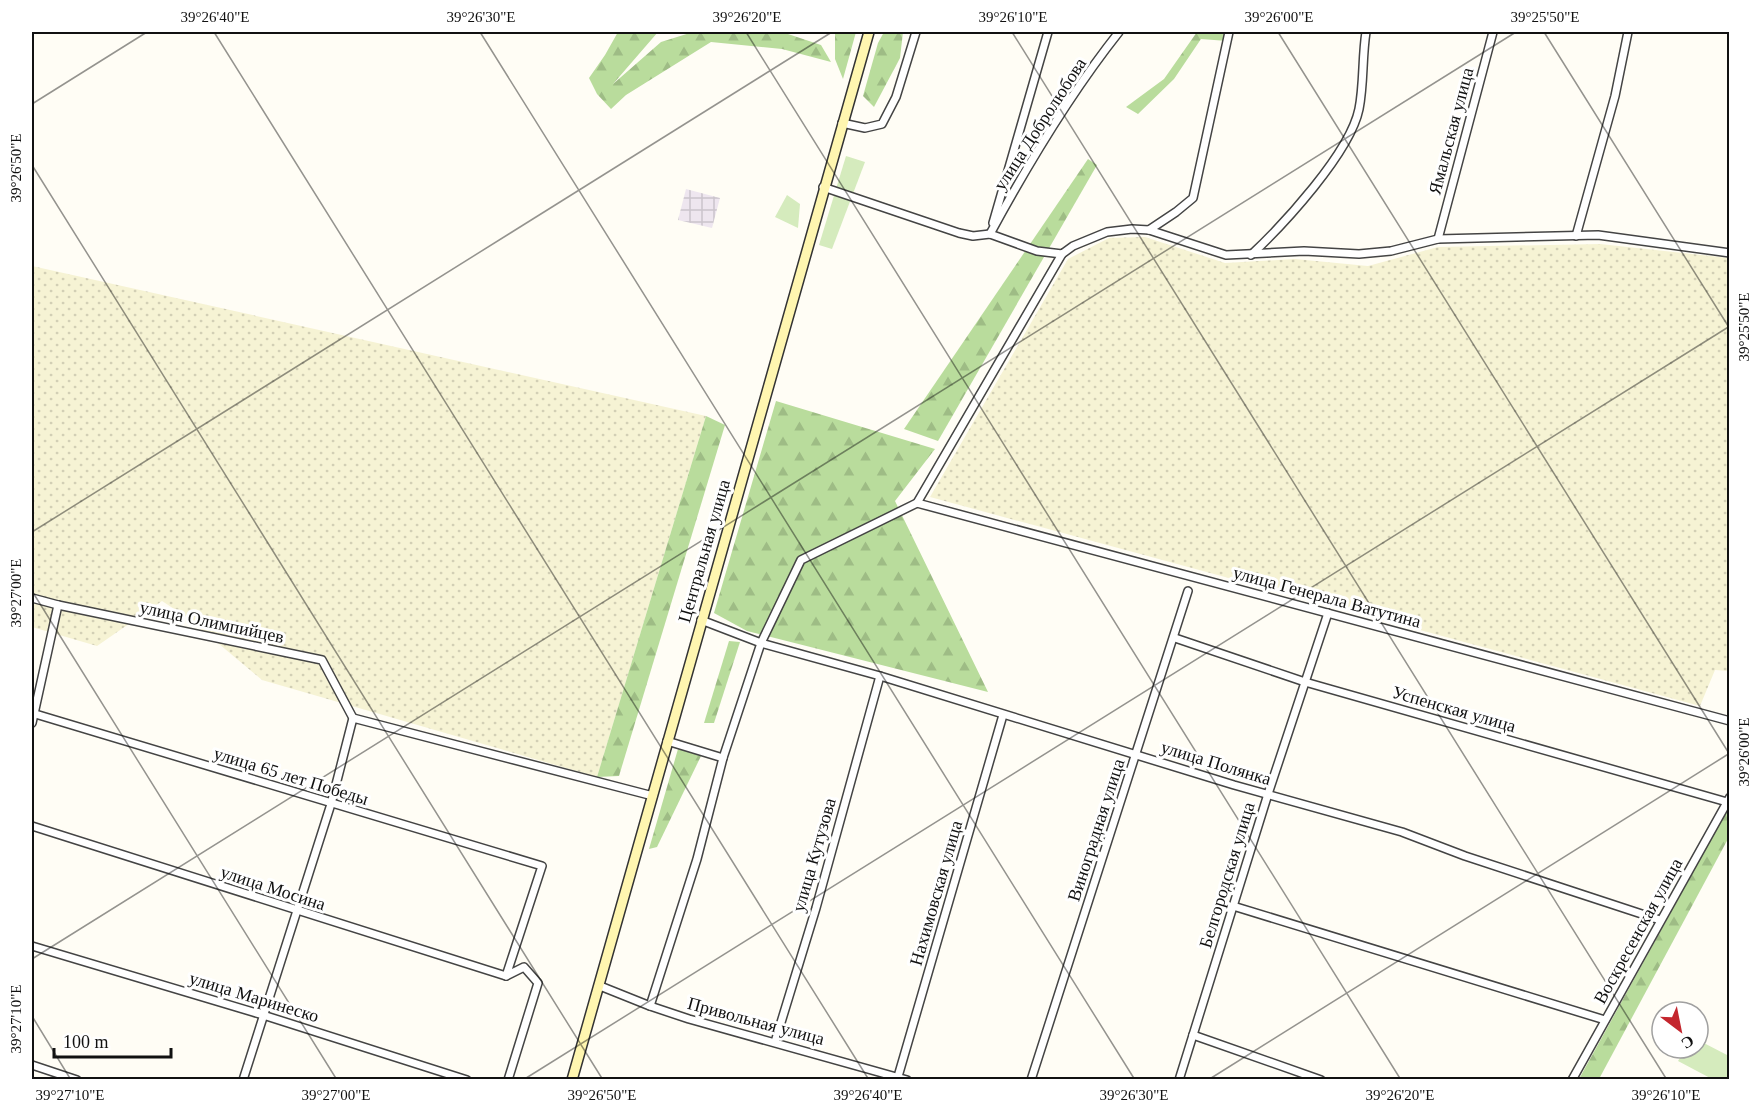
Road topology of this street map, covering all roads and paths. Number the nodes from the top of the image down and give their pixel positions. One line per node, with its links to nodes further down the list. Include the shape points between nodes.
1 (869, 32): 9 (main road, Центральная улица)
2 (916, 32): 9 (street, via 896,97 882,124 866,128)
3 (1048, 32): 12 (street)
4 (1119, 32): 12 (street, улица Добролюбова, via 1065,106)
5 (1229, 32): 11 (street, via 1192,198)
6 (1366, 32): 17 (street, via 1359,110 1350,133 1281,227)
7 (1492, 32): 14 (street, Ямальская улица)
8 (1628, 32): 13 (street, via 1615,96)
9 (842, 123): 10 (main road, Центральная улица)
10 (823, 187): 12 (street, via 959,233); 23 (main road, Центральная улица)
11 (1149, 230): 16 (street, via 1107,232); 17 (street, via 1208,251)
12 (990, 234): 16 (street)
13 (1576, 236): 14 (street); 15 (street, via 1598,235)
14 (1438, 238): 17 (street, via 1391,251 1359,254 1304,251)
15 (1730, 253)
16 (1062, 254): 18 (street)
17 (1251, 255)
18 (917, 503): 22 (street, улица Генерала Ватутина); 25 (street, via 801,560)
19 (1188, 591): 24 (street, Виноградная улица)
20 (32, 598): 21 (street, улица Олимпийцев)
21 (58, 605): 28 (street); 30 (street, улица Олимпийцев, via 322,660)
22 (1328, 613): 27 (street, Белгородская улица); 31 (street, улица Генерала Ватутина)
23 (701, 620): 25 (street, улица Полянка); 33 (main road, Центральная улица)
24 (1174, 638): 27 (street, Успенская улица); 34 (street, Виноградная улица)
25 (761, 643): 26 (street, улица Полянка); 35 (street)
26 (880, 676): 29 (street, улица Полянка); 51 (street, улица Кутузова)
27 (1305, 682): 36 (street, Белгородская улица); 38 (street, Успенская улица)
28 (33, 714): 32 (street); 39 (street, улица 65 лет Победы)
29 (1003, 715): 34 (street, улица Полянка); 53 (street, Нахимовская улица)
30 (353, 718): 37 (street); 39 (street)
31 (1730, 721)
32 (32, 723)
33 (667, 741): 35 (street); 37 (main road, Центральная улица)
34 (1136, 754): 36 (street, улица Полянка); 60 (street, Виноградная улица)
35 (723, 758): 47 (street, via 697,859)
36 (1268, 794): 41 (street, Белгородская улица); 43 (street, улица Полянка, via 1402,832)
37 (653, 796): 46 (main road, Центральная улица)
38 (1728, 800): 43 (street, Воскресенская улица)
39 (331, 804): 42 (street); 45 (street, улица 65 лет Победы, via 542,866)
40 (32, 826): 42 (street, улица Мосина)
41 (1233, 906): 49 (street); 50 (street, Белгородская улица)
42 (296, 912): 45 (street, улица Мосина); 48 (street)
43 (1660, 920): 49 (street, Воскресенская улица)
44 (32, 946): 48 (street, улица Маринеско)
45 (506, 976): 57 (street, via 524,966 538,983)
46 (600, 986): 47 (street, Привольная улица); 58 (main road, Центральная улица)
47 (650, 1006): 51 (street, Привольная улица)
48 (263, 1015): 55 (street); 56 (street, улица Маринеско)
49 (1605, 1020): 63 (street, Воскресенская улица)
50 (1193, 1035): 61 (street, Белгородская улица); 62 (street)
51 (775, 1042): 53 (street, Привольная улица)
52 (32, 1065): 54 (street)
53 (898, 1078): 59 (street, Привольная улица)
54 (77, 1080)
55 (243, 1080)
56 (467, 1080)
57 (508, 1080)
58 (572, 1080)
59 (907, 1080)
60 (1031, 1080)
61 (1179, 1080)
62 (1321, 1080)
63 (1572, 1080)

